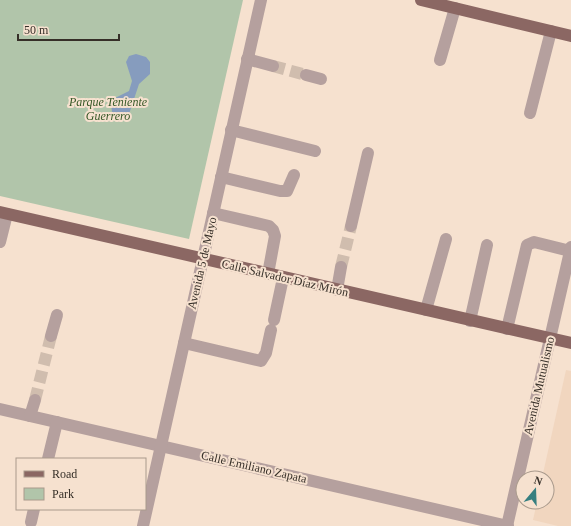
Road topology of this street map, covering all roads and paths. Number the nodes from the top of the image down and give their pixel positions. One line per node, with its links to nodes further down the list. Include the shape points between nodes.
1 (261, 0): 6 (street, Avenida 5 de Mayo)
2 (421, 0): 3 (main road)
3 (455, 8): 4 (main road); 7 (street)
4 (551, 31): 5 (main road); 11 (street)
5 (571, 36)
6 (247, 59): 8 (street); 12 (street, Avenida 5 de Mayo)
7 (440, 60)
8 (274, 66)
9 (306, 75): 10 (street)
10 (321, 79)
11 (530, 112)
12 (232, 130): 13 (street); 16 (street, Avenida 5 de Mayo)
13 (315, 151)
14 (368, 153): 19 (street)
15 (294, 175): 16 (street, via 287,191)
16 (221, 177): 18 (street, Avenida 5 de Mayo)
17 (3, 213): 21 (street); 24 (main road, Calle Salvador Díaz Mirón)
18 (213, 213): 24 (street, Avenida 5 de Mayo); 26 (street, via 269,226 273,230 275,236)
19 (351, 226)
20 (446, 239): 29 (street)
21 (0, 242)
22 (487, 245): 31 (street)
23 (571, 249): 32 (street, via 534,242 527,245); 34 (street, Avenida Mutualismo)
24 (203, 260): 26 (main road, Calle Salvador Díaz Mirón); 35 (street, Avenida 5 de Mayo)
25 (341, 267): 28 (street)
26 (268, 274): 27 (main road, Calle Salvador Díaz Mirón)
27 (283, 278): 28 (main road, Calle Salvador Díaz Mirón); 35 (street, via 266,353 261,361)
28 (337, 290): 29 (main road, Calle Salvador Díaz Mirón)
29 (426, 310): 31 (main road, Calle Salvador Díaz Mirón)
30 (57, 315): 33 (street)
31 (470, 321): 32 (main road, Calle Salvador Díaz Mirón)
32 (508, 329): 34 (main road, Calle Salvador Díaz Mirón)
33 (51, 336)
34 (551, 339): 36 (main road, Calle Salvador Díaz Mirón); 46 (street, Avenida Mutualismo)
35 (184, 343): 41 (street, Avenida 5 de Mayo)
36 (571, 343)
37 (35, 400): 39 (street)
38 (0, 409): 39 (street, Calle Emiliano Zapata)
39 (30, 416): 40 (street, Calle Emiliano Zapata)
40 (57, 422): 41 (street, Calle Emiliano Zapata); 42 (street)
41 (162, 446): 45 (street, Avenida 5 de Mayo); 46 (street, Calle Emiliano Zapata)
42 (48, 458)
43 (34, 510): 44 (street)
44 (31, 522)
45 (142, 526)
46 (507, 526)

